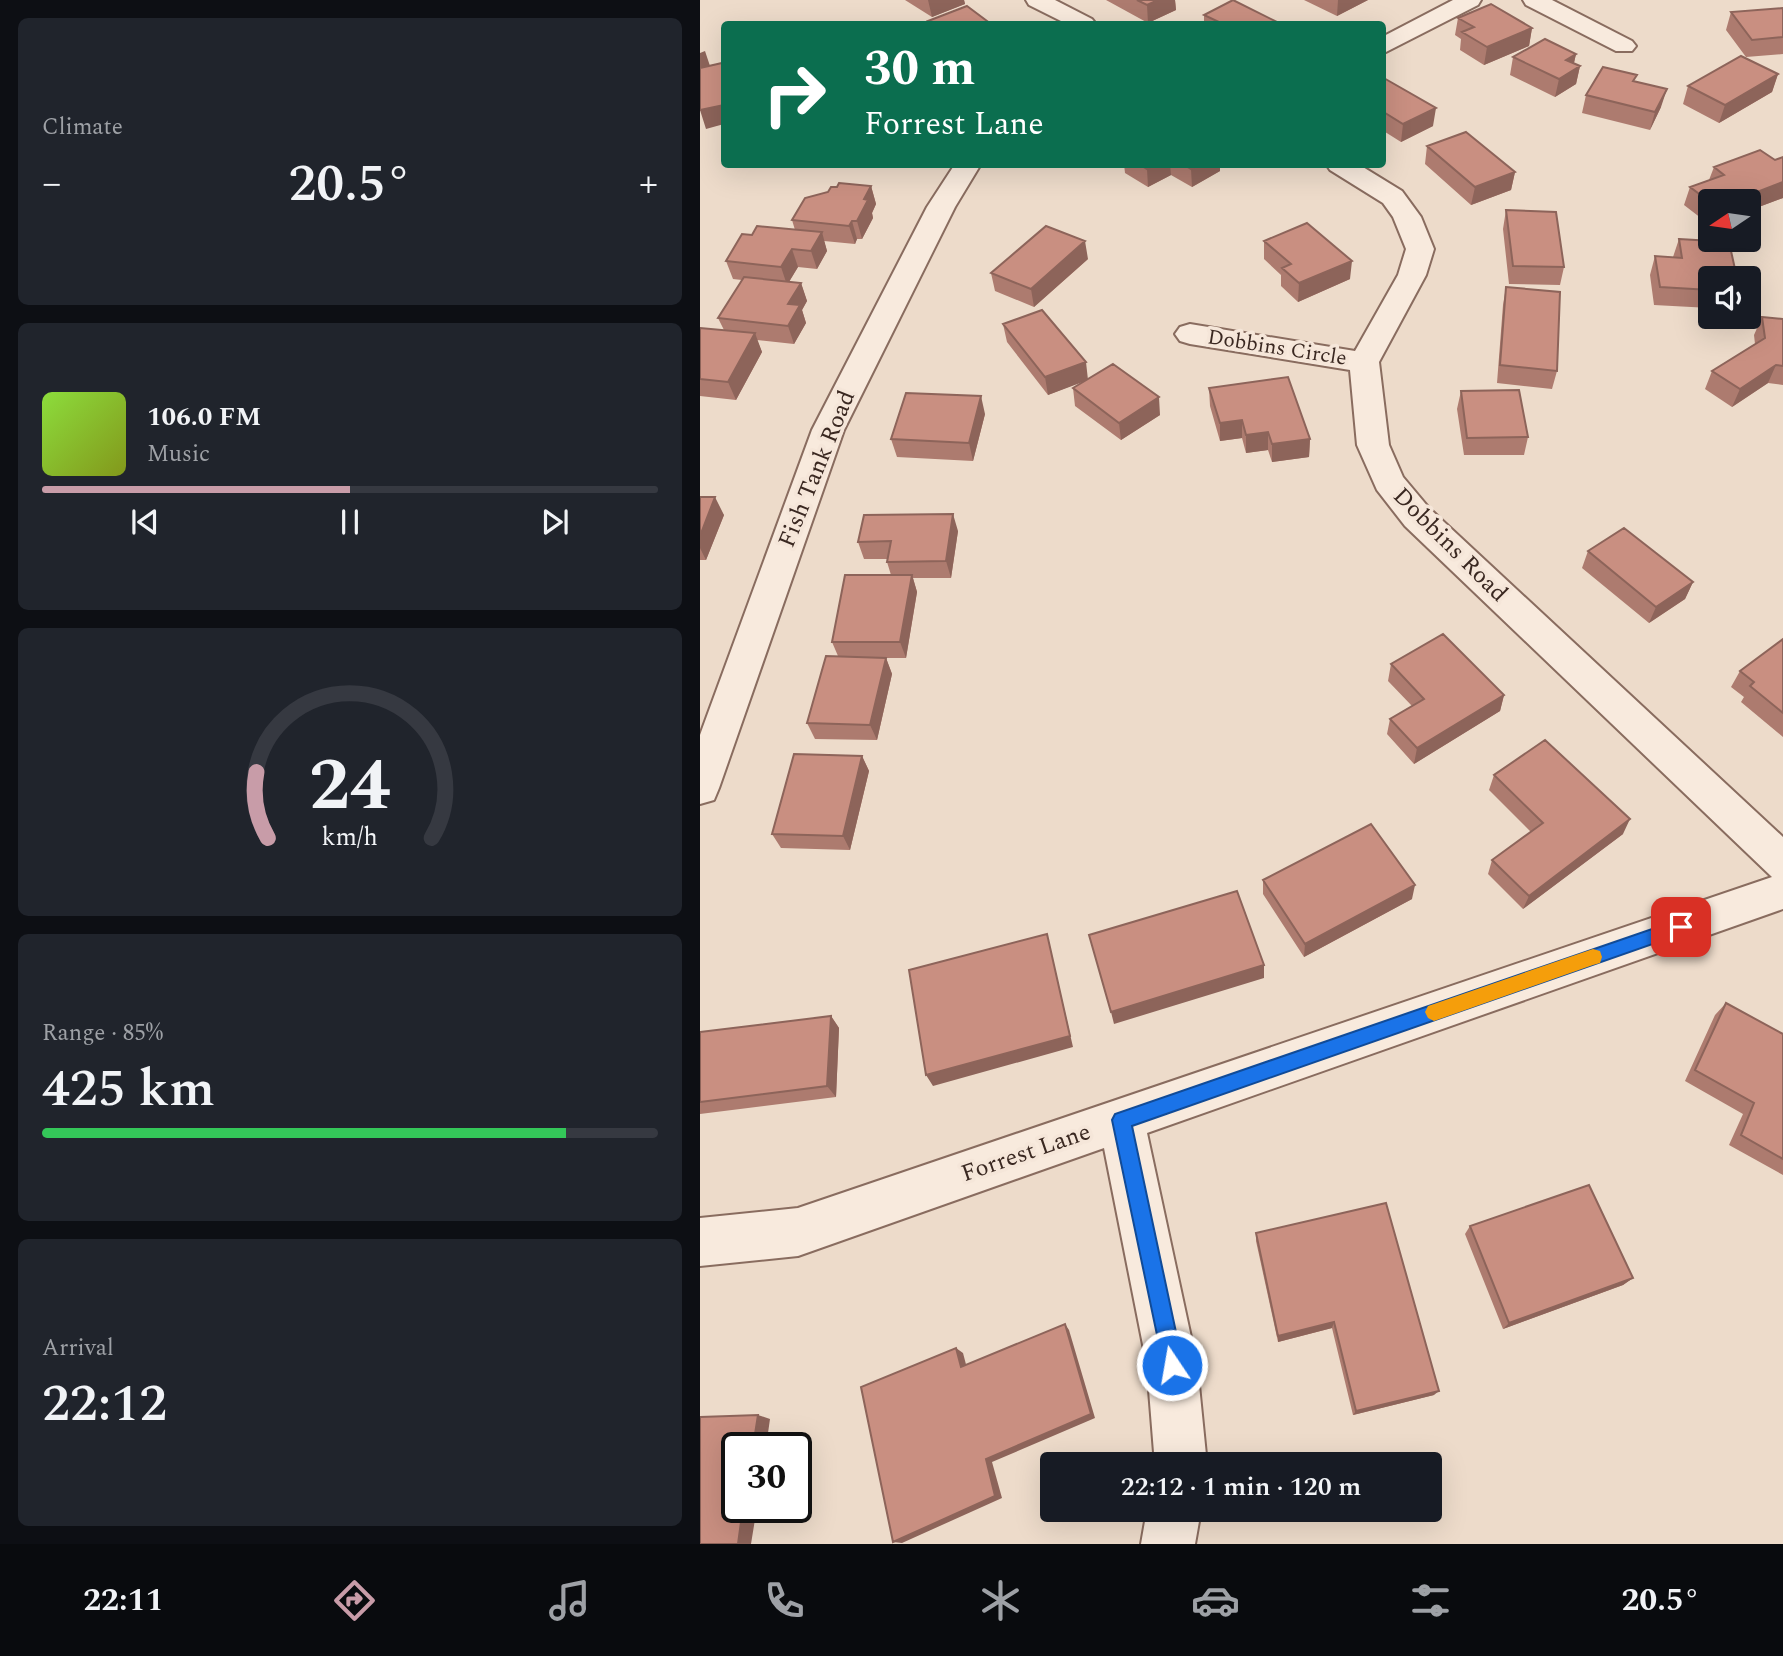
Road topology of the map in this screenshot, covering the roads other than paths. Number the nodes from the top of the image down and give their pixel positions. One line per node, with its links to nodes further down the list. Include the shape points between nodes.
1 (1037, 0): 4 (street)
2 (1470, 0): 5 (street)
3 (1534, 0): 6 (street)
4 (1078, 21)
5 (1386, 45)
6 (1624, 46)
7 (965, 168): 11 (street, Fish Tank Road, via 941,207 828,430)
8 (1346, 168): 10 (street, via 1393,197 1407,217 1419,249 1412,275)
9 (1190, 334): 10 (street, Dobbins Circle)
10 (1364, 362): 12 (street, Dobbins Road, via 1373,445 1389,482 1417,517)
11 (700, 788)
12 (1783, 863)
13 (1783, 891): 14 (street, Forrest Lane)
14 (1121, 1120): 15 (street, Forrest Lane, via 798,1232); 16 (street, via 1172,1365)
15 (700, 1242)
16 (1180, 1452)
17 (1172, 1522): 18 (street)
18 (1168, 1544)

